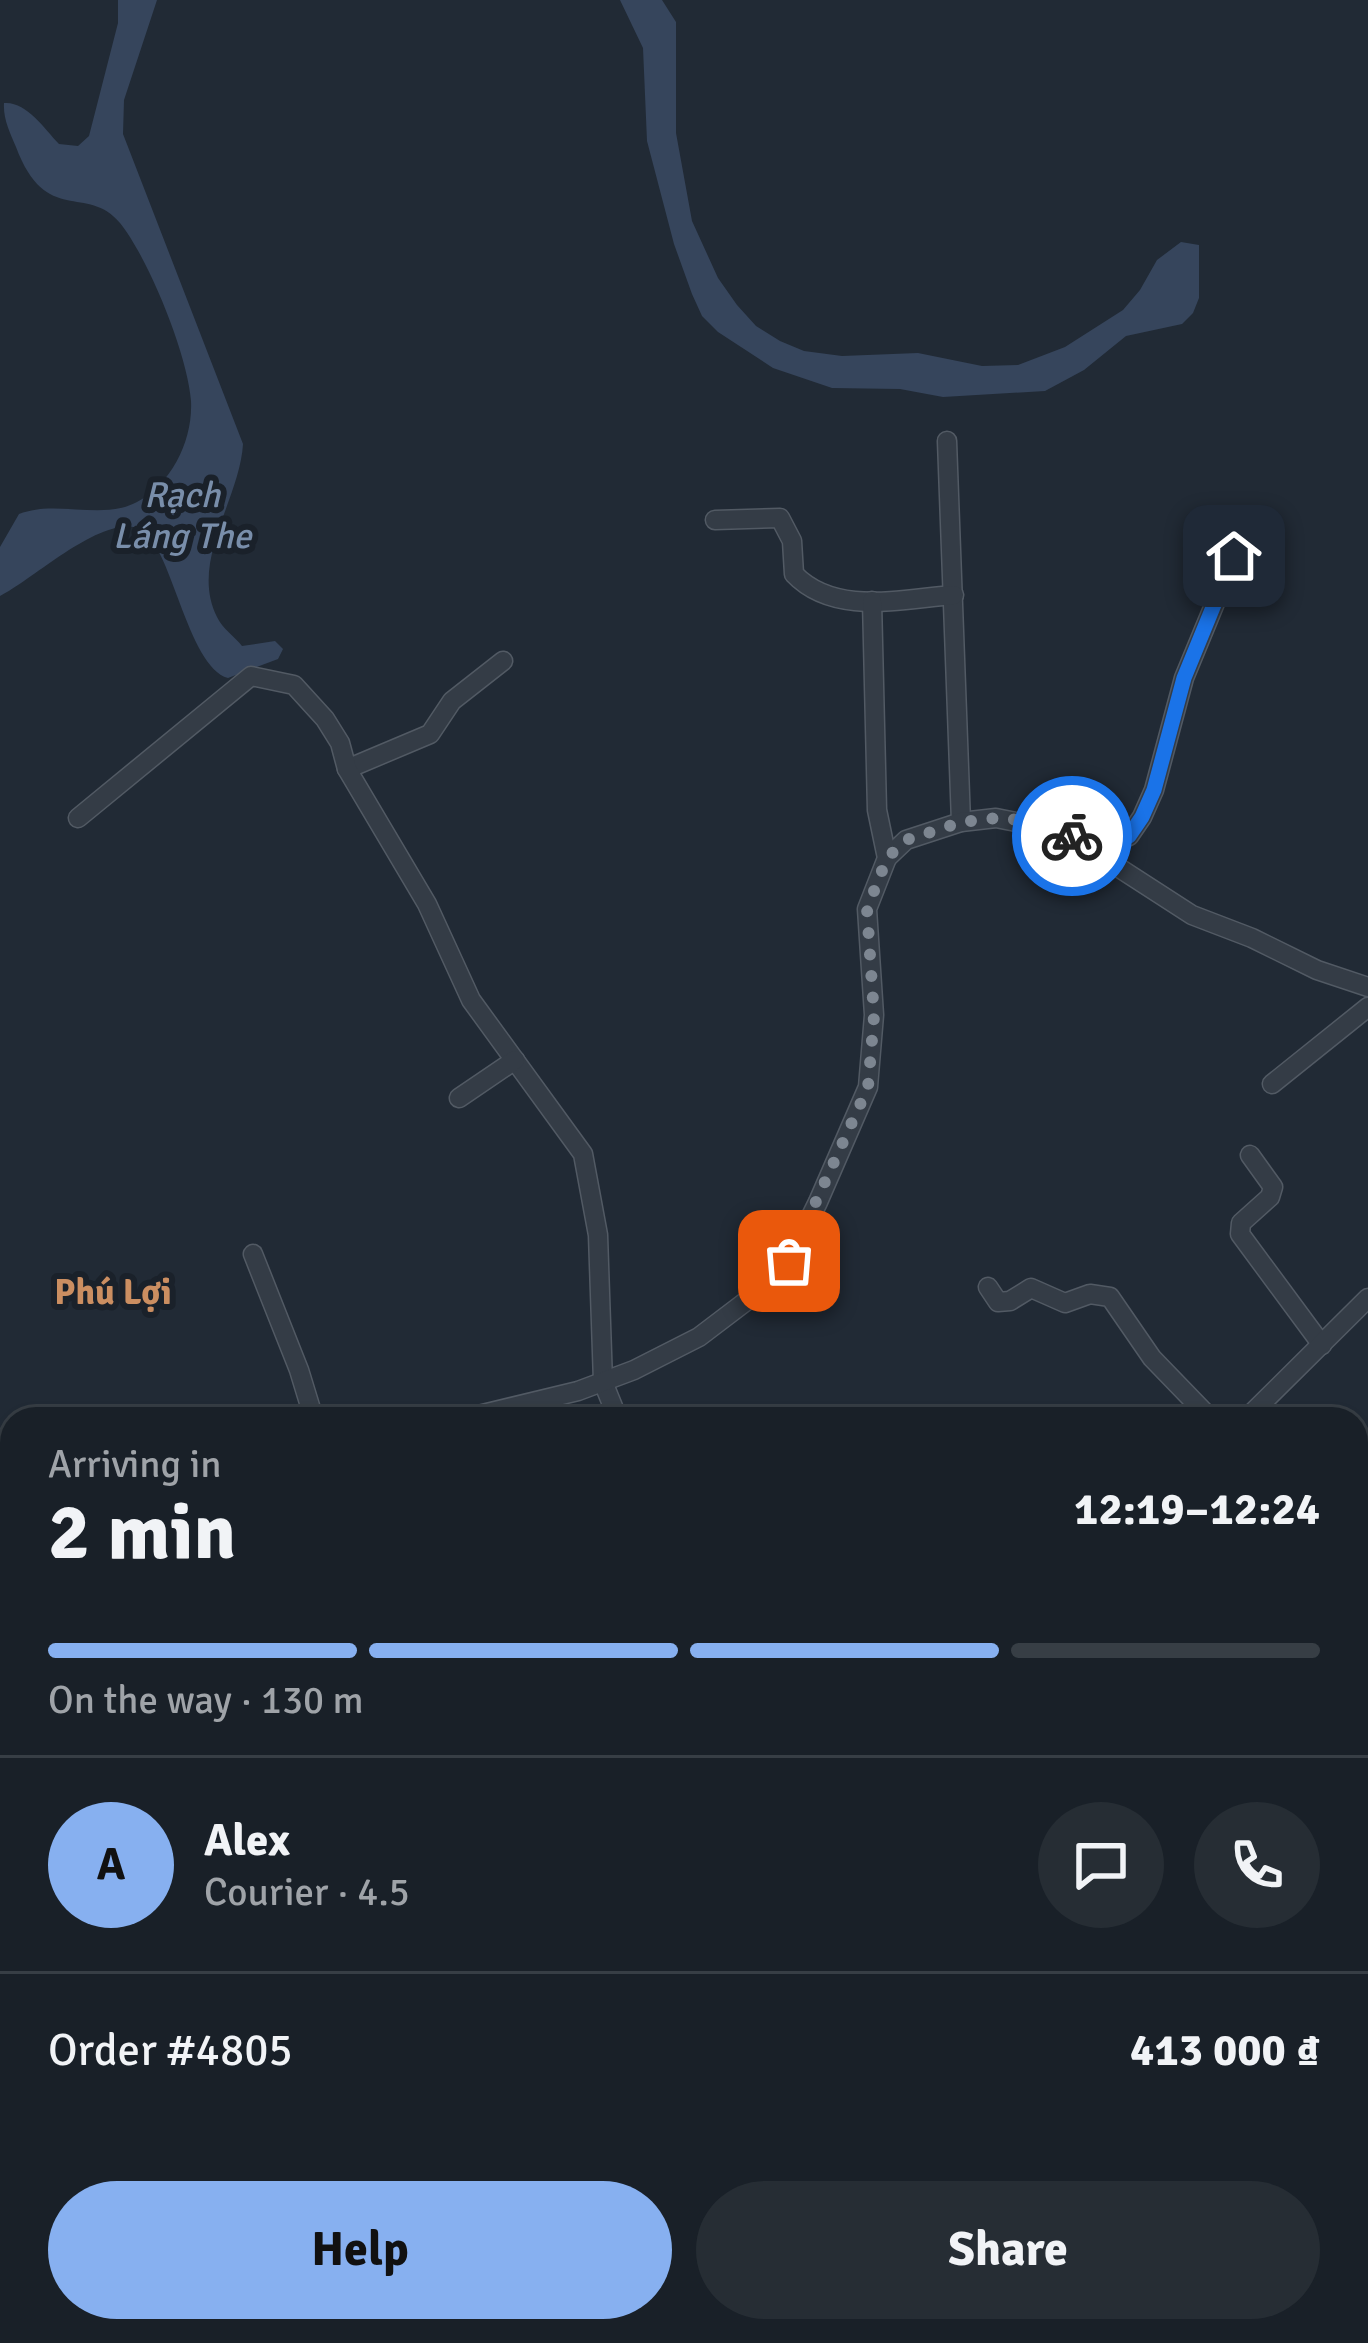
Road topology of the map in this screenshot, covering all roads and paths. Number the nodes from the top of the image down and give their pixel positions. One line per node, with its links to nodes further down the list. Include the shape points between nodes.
1 (947, 441): 4 (street)
2 (1251, 516): 10 (street, via 1184,678 1142,817 1129,836)
3 (716, 520): 5 (street, via 780,518 792,541 794,574 805,585)
4 (954, 595): 5 (street); 9 (street)
5 (872, 601): 11 (street, via 877,810)
6 (503, 661): 7 (street, via 452,701 430,734)
7 (347, 769): 8 (street, via 313,703 294,686 251,676); 14 (street, via 428,904 471,1000)
8 (78, 818)
9 (962, 822): 10 (street, via 1020,820 1062,830); 11 (street, via 906,840)
10 (1095, 850): 12 (street, via 1192,915)
11 (887, 858): 22 (street, via 867,909 874,1016 868,1087 789,1261 699,1337)
12 (1368, 987)
13 (1368, 1007): 15 (street)
14 (515, 1060): 16 (street); 22 (street, via 583,1154 598,1235)
15 (1272, 1084)
16 (459, 1098)
17 (1250, 1155): 21 (street, via 1273,1186 1240,1234)
18 (253, 1255): 23 (street)
19 (988, 1286): 26 (street, via 998,1302 1031,1288 1066,1303 1110,1297)
20 (1368, 1298): 21 (street)
21 (1322, 1346): 27 (street)
22 (603, 1382): 24 (street); 25 (street)
23 (310, 1407)
24 (508, 1407)
25 (613, 1407)
26 (1199, 1407)
27 (1258, 1407)

